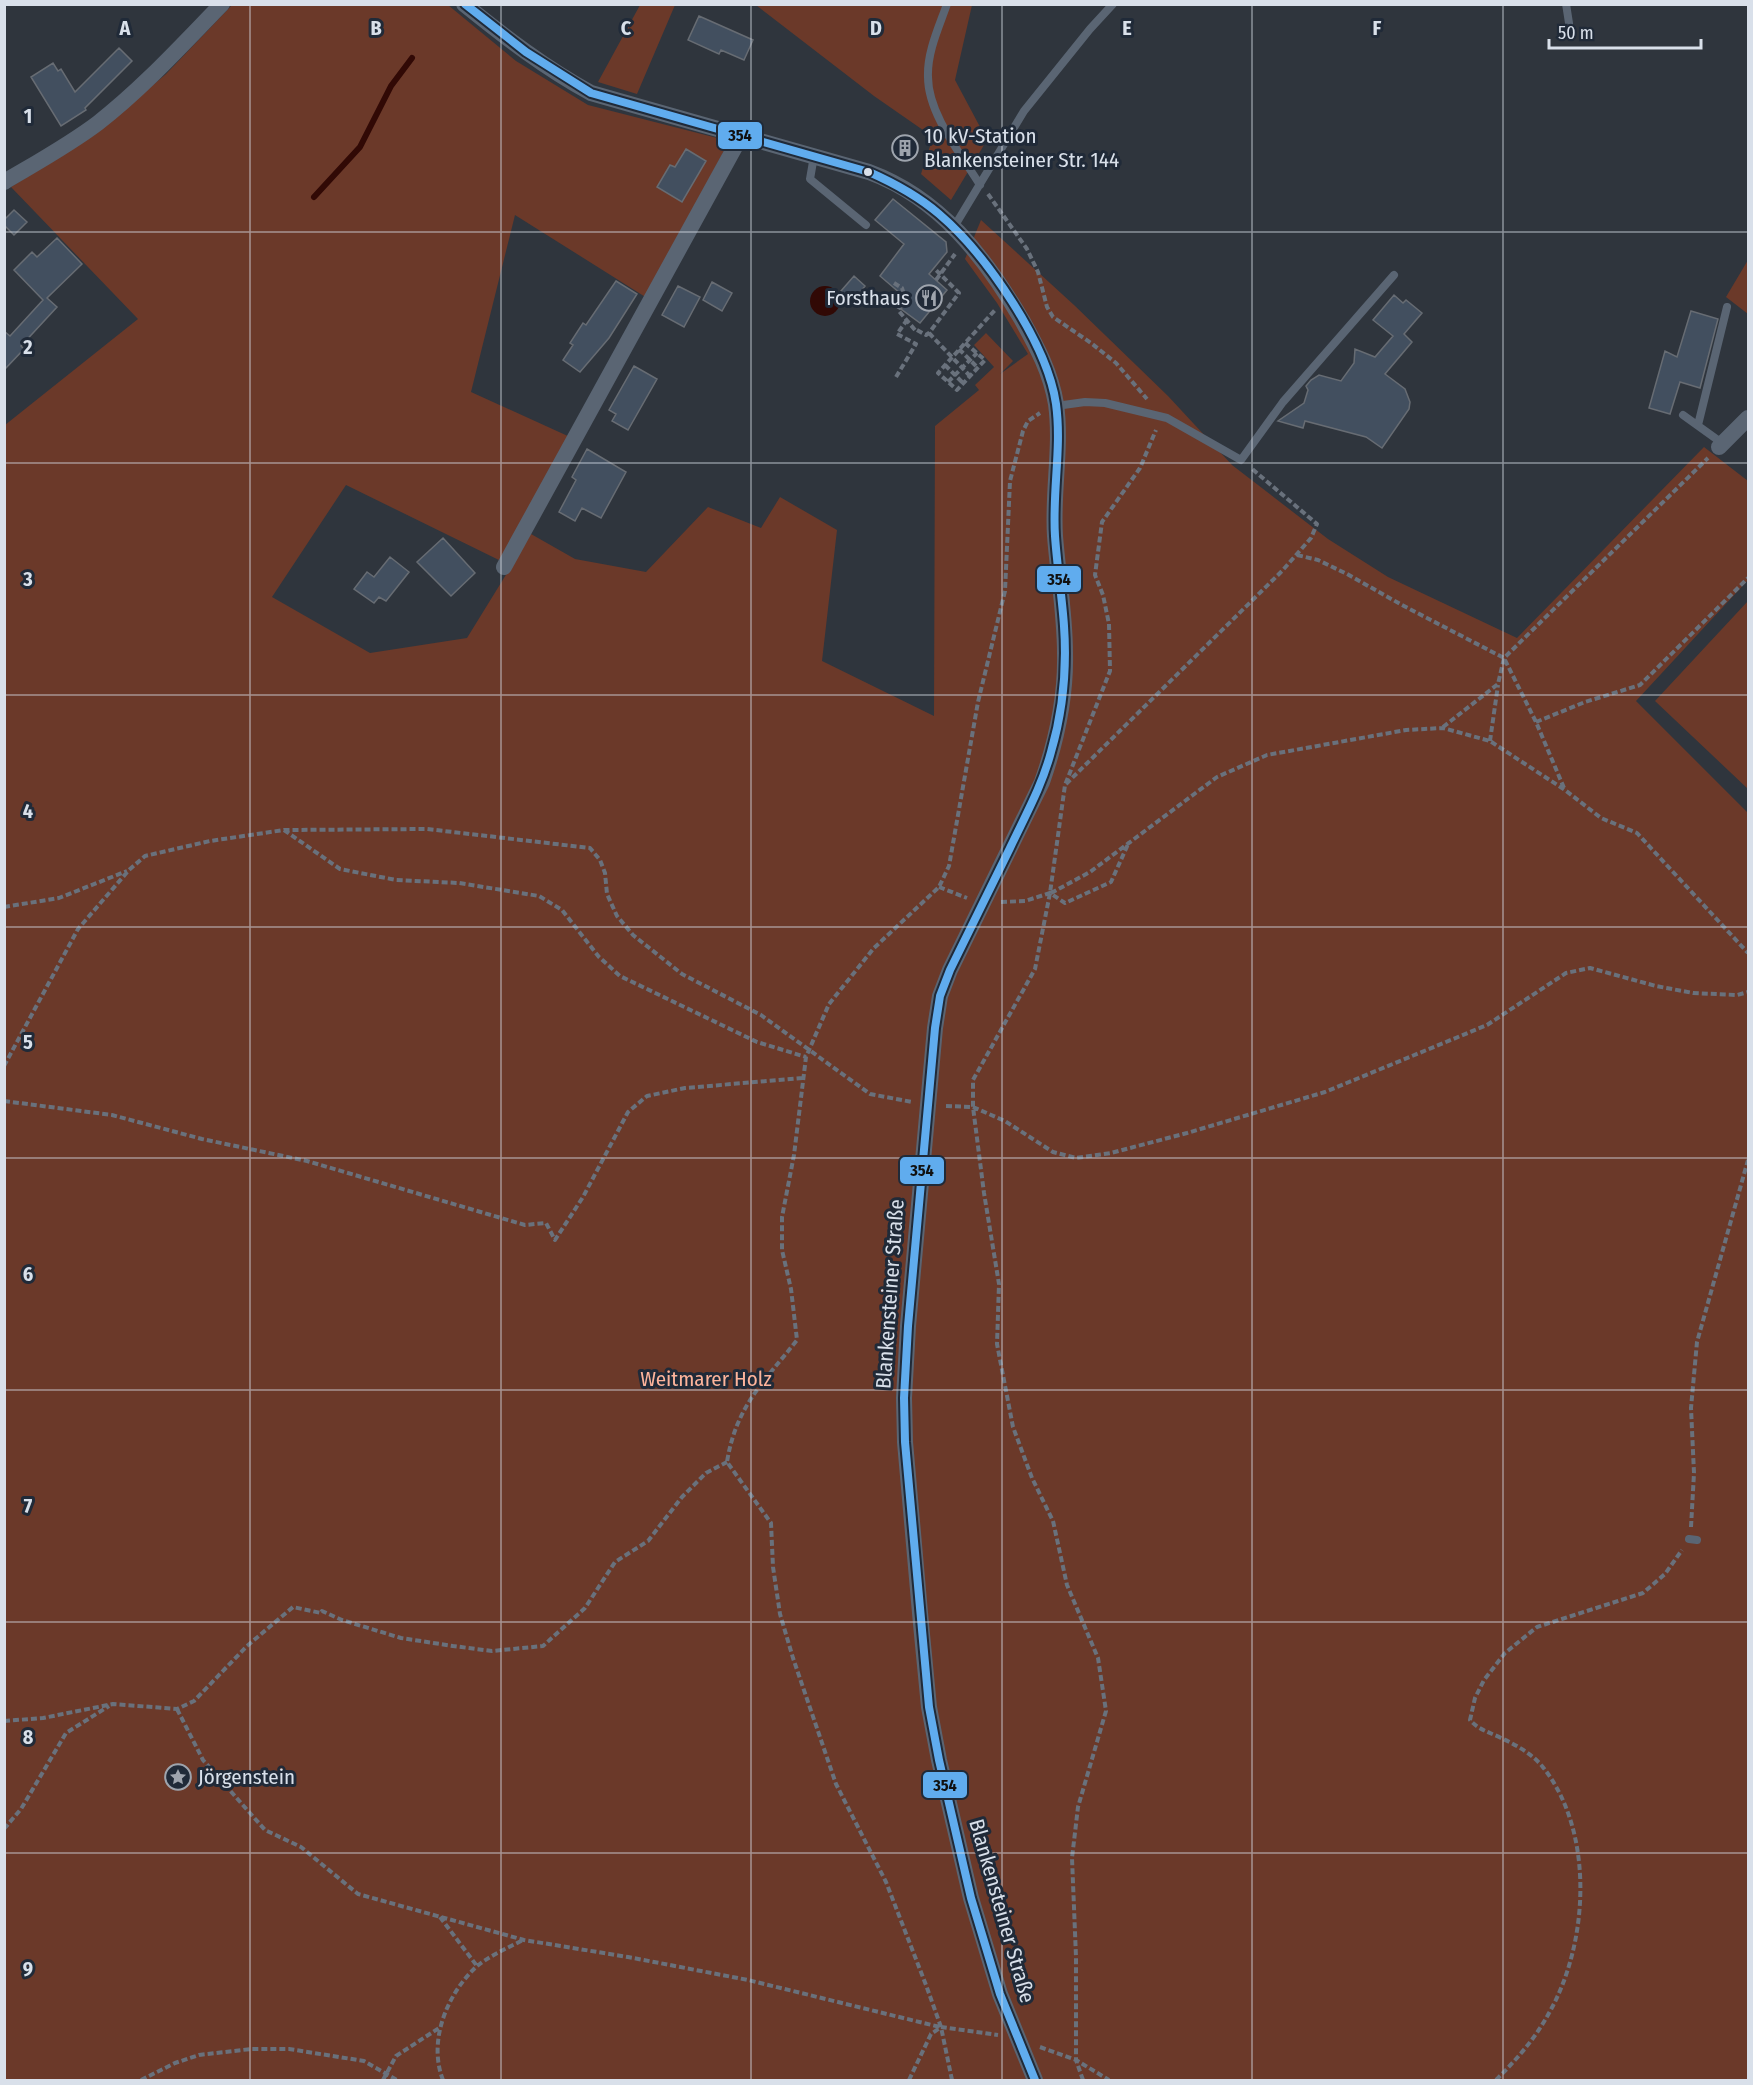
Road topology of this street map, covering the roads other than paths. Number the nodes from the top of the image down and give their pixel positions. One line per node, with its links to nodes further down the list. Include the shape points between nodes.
1 (222, 4): 9 (street, via 99,122)
2 (464, 4): 7 (street, Blankensteiner Straße, via 519,49 591,93)
3 (947, 4): 10 (lane, via 930,55 928,89 940,120)
4 (1113, 4): 10 (lane, via 1024,111)
5 (1566, 4): 6 (lane)
6 (1569, 23)
7 (741, 136): 8 (street, Blankensteiner Straße); 20 (street)
8 (814, 156): 11 (lane, via 810,179); 12 (street, Blankensteiner Straße, via 892,180)
9 (4, 183)
10 (980, 185): 12 (lane)
11 (866, 225)
12 (954, 227): 15 (street, Blankensteiner Straße, via 989,268 1034,341 1052,382)
13 (1394, 275): 15 (lane, via 1283,402 1241,460 1167,418 1105,403)
14 (1727, 307): 18 (lane)
15 (1056, 406): 21 (street, Blankensteiner Straße, via 1054,512 1065,656 1058,721 1042,782 940,996 927,1105 904,1398 929,1707 952,1819 991,1970)
16 (1683, 416): 18 (lane)
17 (1749, 418): 19 (street)
18 (1698, 425): 19 (lane)
19 (1721, 445)
20 (504, 567)
21 (1035, 2080)

